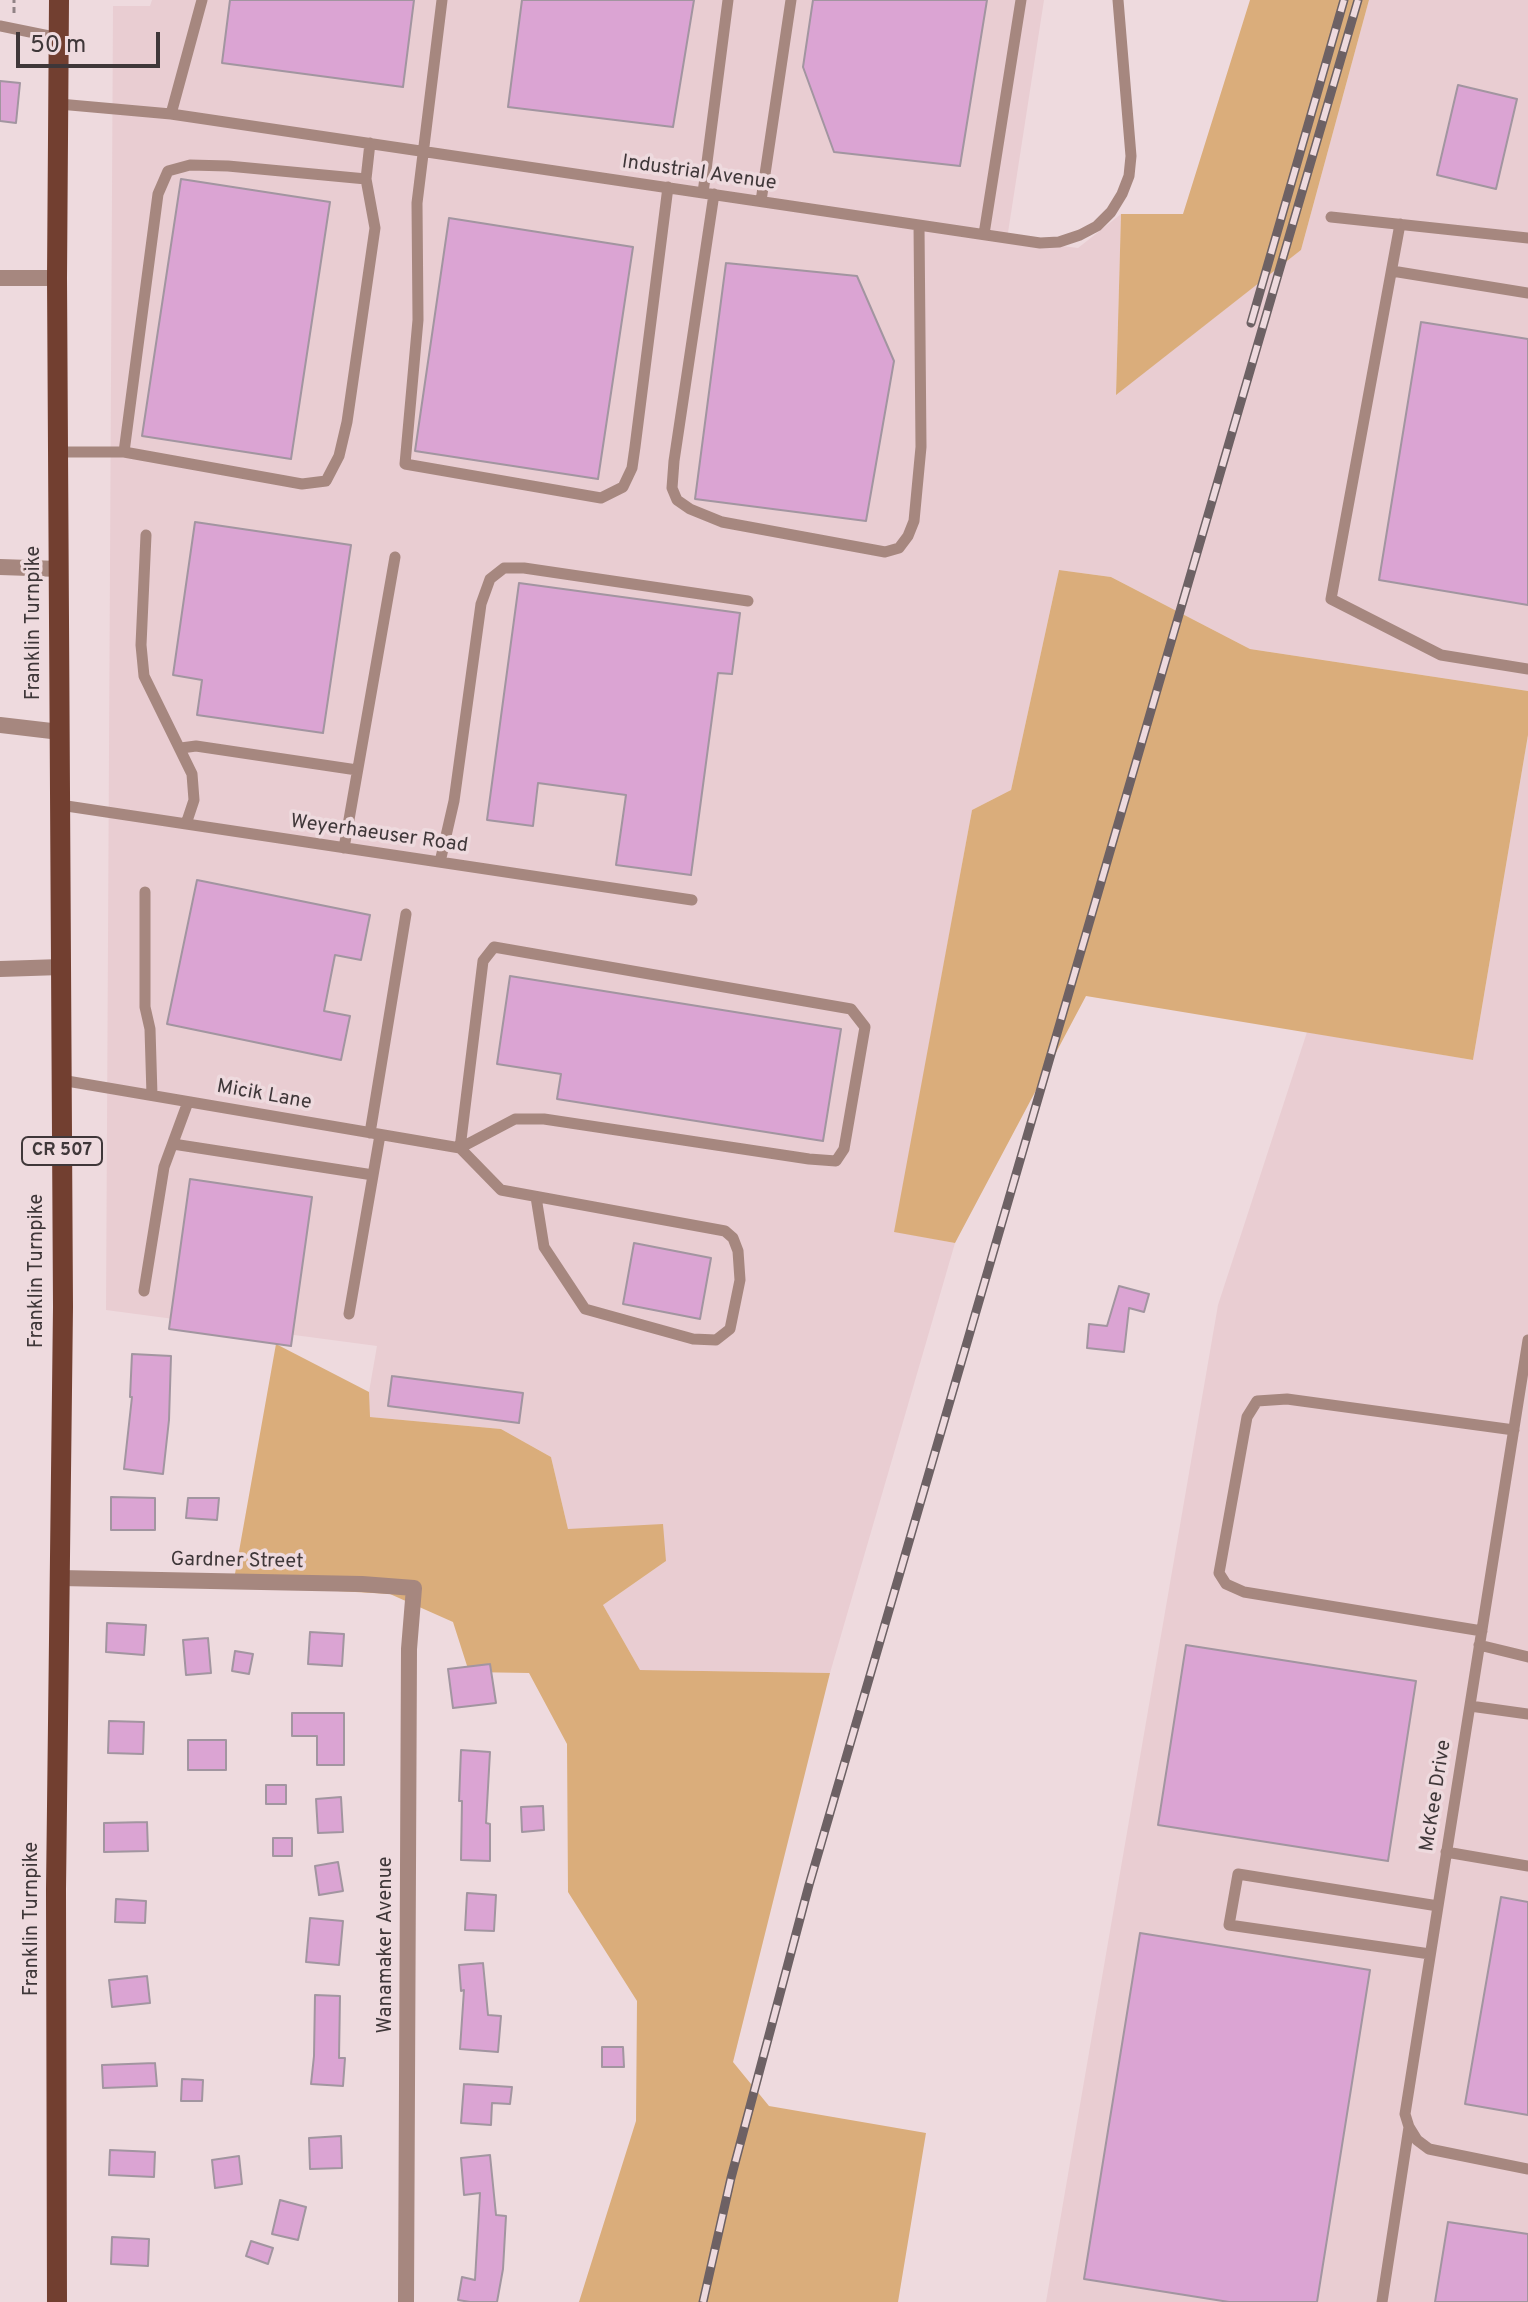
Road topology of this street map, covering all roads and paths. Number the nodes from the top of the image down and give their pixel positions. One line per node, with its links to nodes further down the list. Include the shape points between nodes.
1 (59, 0): 9 (main road, Franklin Turnpike / CR 507)
2 (202, 0): 11 (lane)
3 (442, 0): 13 (lane)
4 (728, 0): 16 (lane)
5 (791, 0): 17 (lane)
6 (1021, 0): 21 (lane)
7 (1118, 0): 21 (lane, Industrial Avenue, via 1131,156 1122,194 1097,226 1059,242)
8 (0, 26): 9 (lane)
9 (59, 38): 10 (main road, Franklin Turnpike / CR 507)
10 (59, 104): 11 (lane, Industrial Avenue); 25 (main road, Franklin Turnpike / CR 507)
11 (171, 114): 12 (lane, Industrial Avenue)
12 (370, 143): 13 (lane, Industrial Avenue); 14 (lane)
13 (423, 151): 15 (lane, Industrial Avenue); 15 (lane, via 417,203 418,320 405,464 586,496 601,498 623,487 632,468)
14 (366, 179): 28 (lane, via 228,166 190,165 168,171 158,194); 28 (lane, via 375,228 347,422 326,481 302,484)
15 (668, 187): 16 (lane, Industrial Avenue)
16 (708, 193): 17 (lane, Industrial Avenue); 20 (lane, via 674,461 672,488 677,500 722,522 885,552 899,548 914,521 921,447)
17 (761, 201): 20 (lane, Industrial Avenue)
18 (1331, 217): 19 (lane)
19 (1400, 224): 22 (lane); 23 (lane)
20 (919, 225): 21 (lane, Industrial Avenue)
21 (984, 234)
22 (1528, 238)
23 (1392, 271): 26 (lane); 34 (lane, via 1331,599 1441,655)
24 (0, 278): 25 (street)
25 (57, 278): 27 (main road, Franklin Turnpike / CR 507)
26 (1528, 293)
27 (58, 452): 28 (lane); 32 (main road, Franklin Turnpike / CR 507)
28 (124, 452)
29 (146, 535): 37 (lane, via 144,676)
30 (395, 557): 38 (lane)
31 (0, 567): 32 (street)
32 (59, 569): 36 (main road, Franklin Turnpike / CR 507)
33 (748, 601): 42 (lane, via 524,568 504,568 490,579 481,604 454,801)
34 (1528, 669)
35 (0, 725): 36 (street)
36 (60, 732): 39 (main road, Franklin Turnpike / CR 507)
37 (181, 748): 38 (lane); 40 (lane, via 192,774 194,800)
38 (357, 770): 41 (lane)
39 (60, 805): 40 (lane, Weyerhaeuser Road); 46 (main road, Franklin Turnpike / CR 507)
40 (186, 824): 41 (lane, Weyerhaeuser Road)
41 (344, 848): 42 (lane, Weyerhaeuser Road)
42 (440, 862): 44 (lane, Weyerhaeuser Road)
43 (145, 892): 49 (lane)
44 (692, 900)
45 (406, 914): 51 (lane)
46 (61, 967): 47 (street); 48 (main road, Franklin Turnpike / CR 507)
47 (0, 969)
48 (61, 1080): 49 (lane, Micik Lane); 61 (main road, Franklin Turnpike / CR 507)
49 (152, 1095): 50 (lane, Micik Lane)
50 (188, 1102): 51 (lane, Micik Lane); 52 (lane)
51 (375, 1134): 53 (lane, Micik Lane); 54 (lane)
52 (173, 1144): 54 (lane); 56 (lane, via 164,1167)
53 (460, 1148): 53 (lane, via 483,961 494,947 851,1009 865,1027 844,1149 836,1161 544,1119 515,1119); 55 (lane, via 501,1190)
54 (373, 1175): 57 (lane)
55 (536, 1197): 55 (lane, via 725,1231 738,1251 740,1280 730,1329 716,1340 693,1339 585,1309 544,1247)
56 (144, 1291)
57 (349, 1314)
58 (1528, 1340): 59 (lane, McKee Drive)
59 (1523, 1402): 60 (lane, McKee Drive)
60 (1514, 1430): 63 (lane, McKee Drive); 63 (lane, via 1287,1399 1257,1401 1247,1417 1219,1573 1226,1584 1244,1592)
61 (60, 1578): 62 (street, Gardner Street); 74 (main road, Franklin Turnpike / CR 507)
62 (414, 1588): 75 (street, Wanamaker Avenue)
63 (1482, 1631): 64 (lane, McKee Drive)
64 (1479, 1645): 65 (lane); 66 (lane, McKee Drive)
65 (1528, 1657)
66 (1470, 1706): 67 (lane); 68 (lane, McKee Drive)
67 (1528, 1714)
68 (1446, 1852): 69 (lane); 70 (lane, McKee Drive)
69 (1528, 1866)
70 (1438, 1906): 71 (lane, McKee Drive); 71 (lane, via 1238,1874 1229,1925)
71 (1430, 1954): 72 (lane, McKee Drive, via 1405,2114)
72 (1409, 2127): 73 (lane, via 1429,2149); 76 (lane, McKee Drive)
73 (1528, 2169)
74 (57, 2302)
75 (406, 2302)
76 (1382, 2302)

